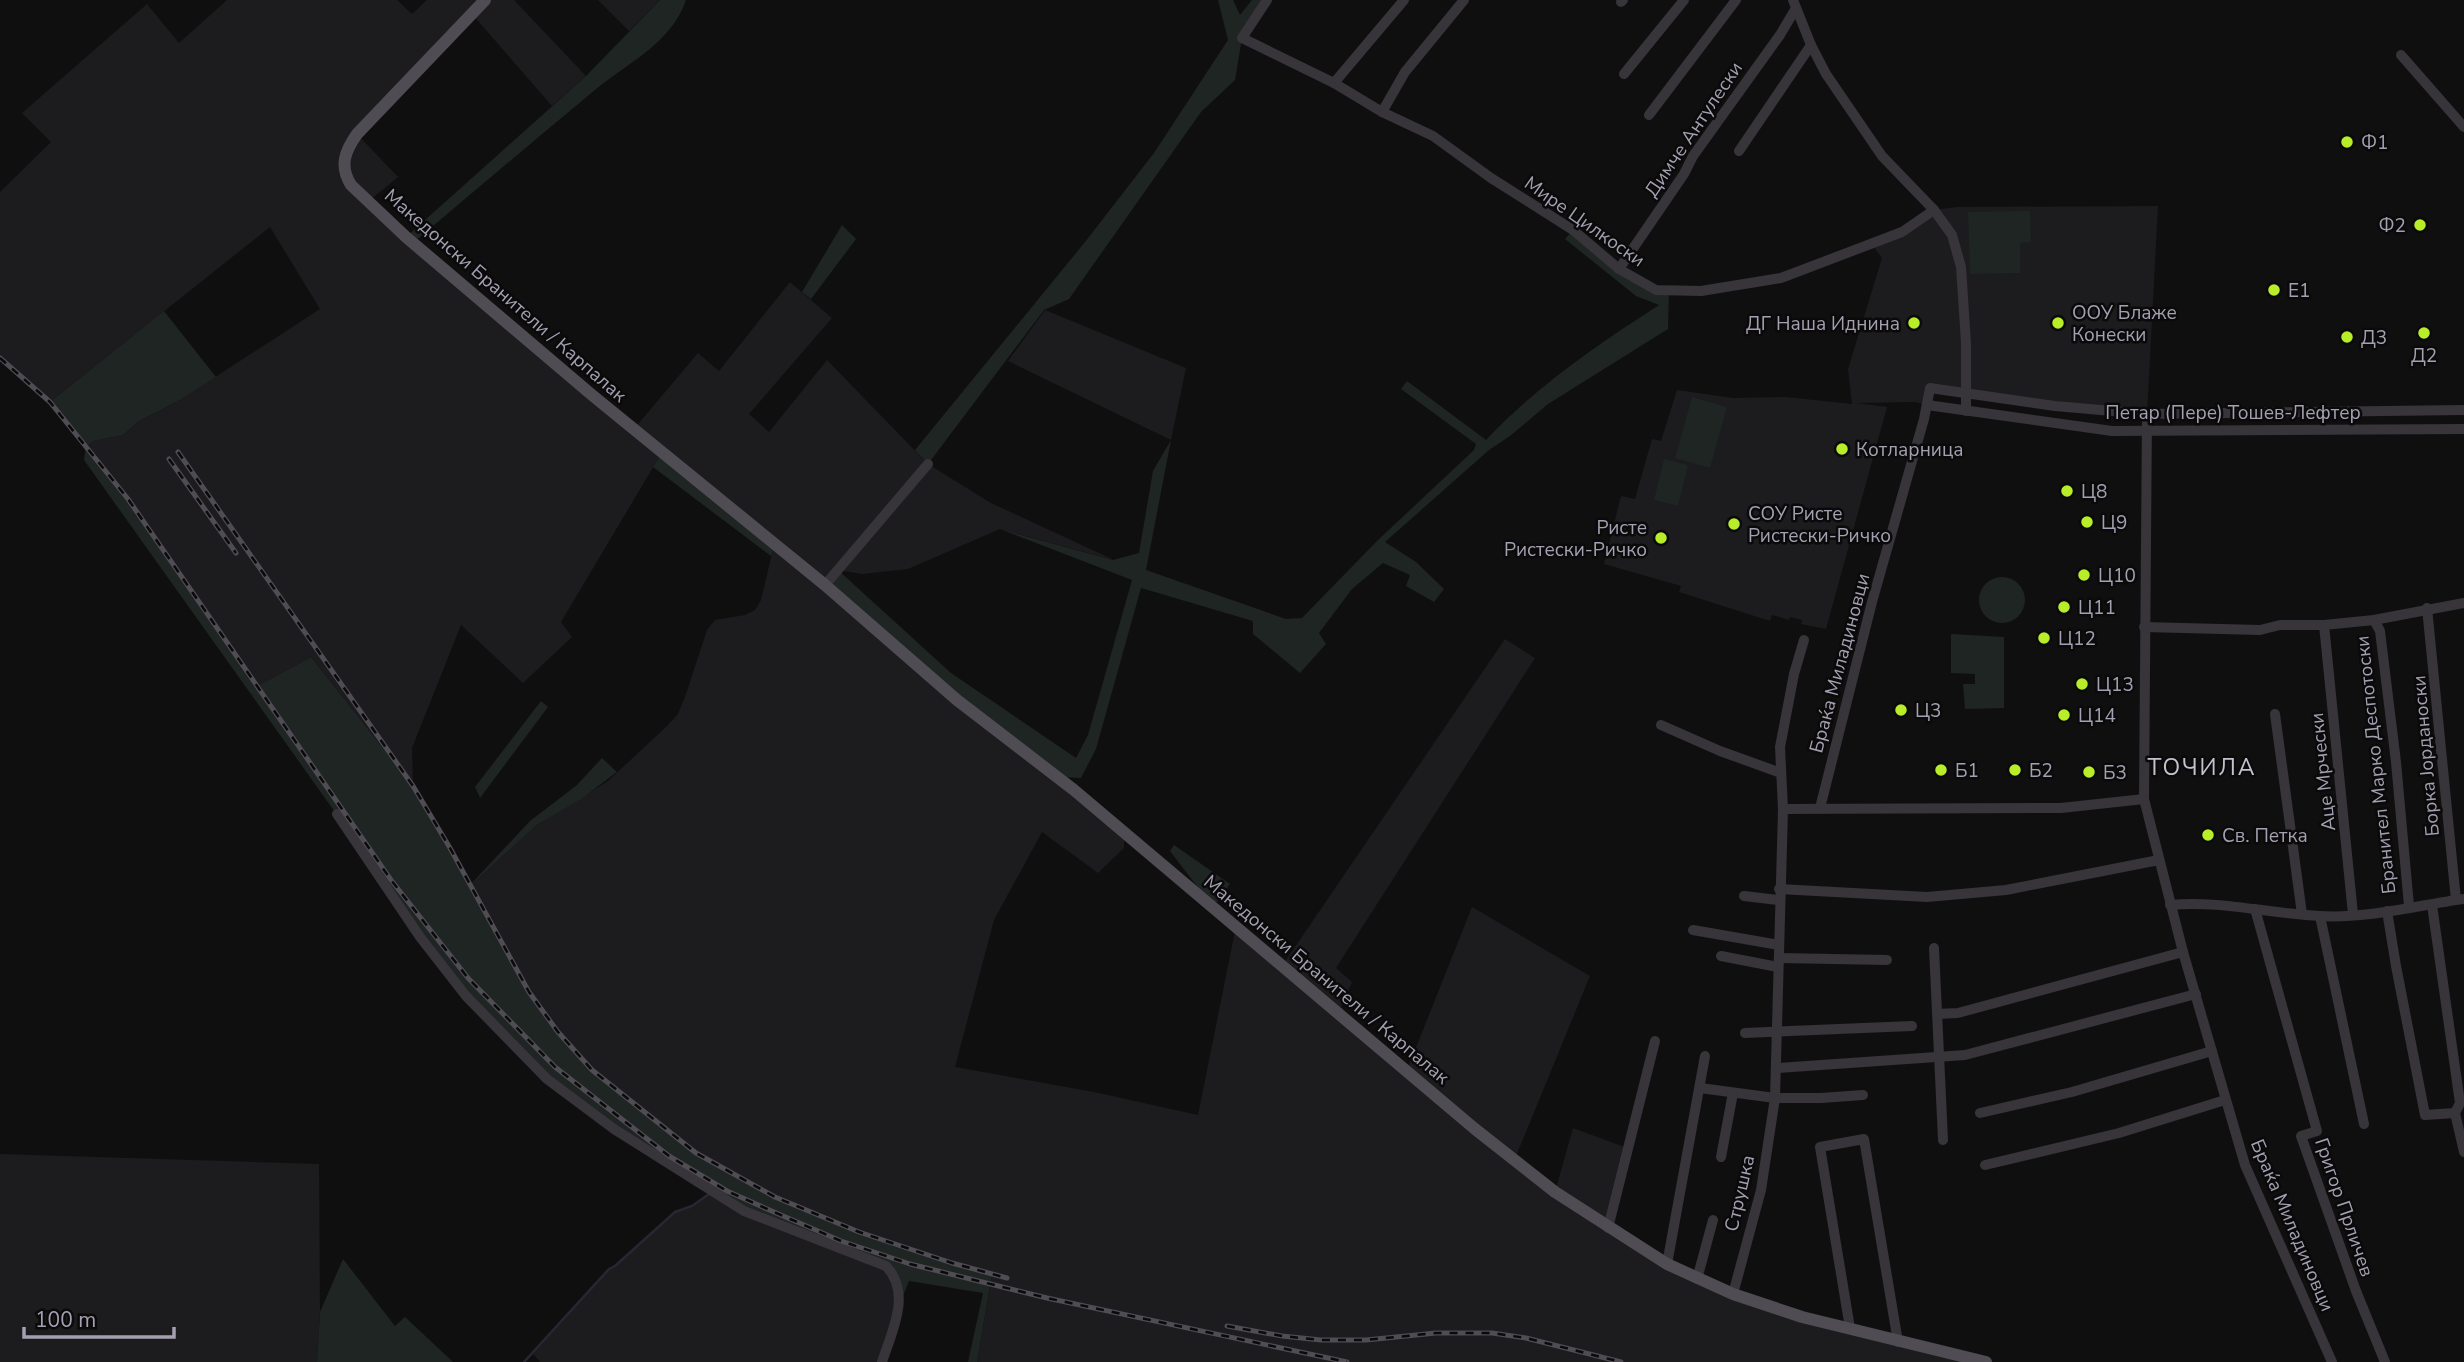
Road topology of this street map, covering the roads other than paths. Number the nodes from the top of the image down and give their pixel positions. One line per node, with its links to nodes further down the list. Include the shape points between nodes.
1 (485, 0): 26 (main road, Македонски Бранители / Карпалак, via 357,134 344,157 345,176 407,237 592,395)
2 (1267, 0): 11 (street, Мире Цилкоски, via 1242,38)
3 (1404, 0): 11 (street)
4 (1464, 0): 12 (street, via 1405,72)
5 (1684, 0): 10 (street)
6 (1736, 0): 13 (street, Димче Антулески)
7 (1795, 4): 8 (street, Димче Антулески); 17 (street, Димче Антулески, via 1780,35)
8 (1811, 45): 15 (street); 16 (street, Димче Антулески, via 1882,156)
9 (2400, 55): 14 (street)
10 (1624, 74)
11 (1334, 83): 12 (street, Мире Цилкоски)
12 (1382, 112): 17 (street, Мире Цилкоски, via 1433,136 1573,230)
13 (1649, 115)
14 (2464, 127)
15 (1739, 151)
16 (1934, 210): 17 (street, Мире Цилкоски, via 1872,245 1781,278 1742,286 1656,290); 18 (street, Димче Антулески, via 1952,234 1961,267)
17 (1619, 269)
18 (1967, 392): 19 (street, Петар (Пере) Тошев-Лефтер, via 1930,388); 21 (street, Димче Антулески); 22 (street, Петар (Пере) Тошев-Лефтер)
19 (1927, 405): 21 (street, Петар (Пере) Тошев-Лефтер); 37 (street, Браќа Миладиновци)
20 (2464, 410): 22 (street, Петар (Пере) Тошев-Лефтер)
21 (1966, 411): 24 (street, Петар (Пере) Тошев-Лефтер)
22 (2147, 414): 24 (street, Браќа Миладиновци)
23 (2464, 429): 24 (street, Петар (Пере) Тошев-Лефтер)
24 (2145, 431): 31 (street, Браќа Миладиновци)
25 (928, 464): 26 (street)
26 (825, 585): 82 (main road, Македонски Бранители / Карпалак, via 1475,1129)
27 (2464, 603): 28 (street)
28 (2427, 608): 29 (street); 43 (street, Борка Јорданоски)
29 (2374, 620): 30 (street); 46 (street, Бранител Марко Деспотоски, via 2380,631 2393,736)
30 (2324, 625): 31 (street, via 2260,630); 50 (street, Аце Мрчески)
31 (2144, 627): 36 (street, Браќа Миладиновци)
32 (1804, 640): 35 (street, Струшка, via 1780,747)
33 (2275, 714): 49 (street)
34 (1661, 725): 35 (street)
35 (1781, 773): 38 (street, Струшка)
36 (2144, 799): 37 (street, via 2061,807); 40 (street, Браќа Миладиновци)
37 (1820, 808): 38 (street)
38 (1783, 809): 41 (street, Струшка)
39 (337, 814): 88 (street, via 466,996 547,1079 614,1129 744,1211 886,1266 900,1290)
40 (2160, 860): 41 (street, via 2006,890 1927,897); 44 (street, Браќа Миладиновци)
41 (1779, 895): 42 (street); 53 (street, Струшка)
42 (1744, 896)
43 (2460, 899): 45 (street)
44 (2170, 905): 47 (street); 55 (street, Браќа Миладиновци)
45 (2432, 905): 46 (street); 75 (street, via 2460,1103)
46 (2409, 906): 48 (street)
47 (2256, 909): 49 (street); 91 (street, Григор Прличев, via 2317,1131 2301,1136)
48 (2387, 911): 50 (street); 75 (street, Бранител Марко Деспотоски, via 2425,1115)
49 (2302, 914): 51 (street)
50 (2353, 914): 51 (street)
51 (2320, 916): 76 (street)
52 (1693, 930): 53 (street)
53 (1779, 946): 58 (street, Струшка)
54 (1934, 948): 60 (street)
55 (2183, 952): 59 (street, Браќа Миладиновци); 60 (street, via 1958,1013)
56 (1721, 956): 58 (street)
57 (1887, 960): 58 (street)
58 (1779, 963): 63 (street, Струшка)
59 (2196, 994): 65 (street, Браќа Миладиновци); 67 (street, via 1965,1055)
60 (1937, 1014): 67 (street)
61 (1912, 1026): 63 (street)
62 (1745, 1033): 63 (street)
63 (1777, 1033): 68 (street, Струшка)
64 (1656, 1041): 82 (street)
65 (2212, 1051): 73 (street, Браќа Миладиновци); 74 (street)
66 (1705, 1056): 69 (street)
67 (1939, 1057): 68 (street); 77 (street)
68 (1777, 1068): 72 (street, Струшка)
69 (1700, 1088): 70 (street); 83 (street)
70 (1732, 1093): 72 (street); 79 (street, Струшка)
71 (1863, 1094): 72 (street)
72 (1775, 1098): 85 (street, Струшка, via 1761,1190)
73 (2225, 1100): 80 (street, via 2119,1133); 90 (street, Браќа Миладиновци, via 2245,1165)
74 (1980, 1113)
75 (2455, 1113): 78 (street)
76 (2364, 1124)
77 (1944, 1140)
78 (2464, 1152)
79 (1721, 1157)
80 (1985, 1165)
81 (1713, 1220): 84 (street, Струшка)
82 (1608, 1228): 83 (main road, Македонски Бранители / Карпалак)
83 (1667, 1264): 84 (main road, Македонски Бранители / Карпалак)
84 (1697, 1279): 85 (main road, Македонски Бранители / Карпалак)
85 (1733, 1294): 86 (main road, Македонски Бранители / Карпалак)
86 (1850, 1328): 87 (main road, Македонски Бранители / Карпалак); 87 (street, via 1820,1147 1864,1139)
87 (1898, 1342): 89 (main road, Македонски Бранители / Карпалак)
88 (882, 1362)
89 (1986, 1362)
90 (2332, 1362)
91 (2385, 1362)

